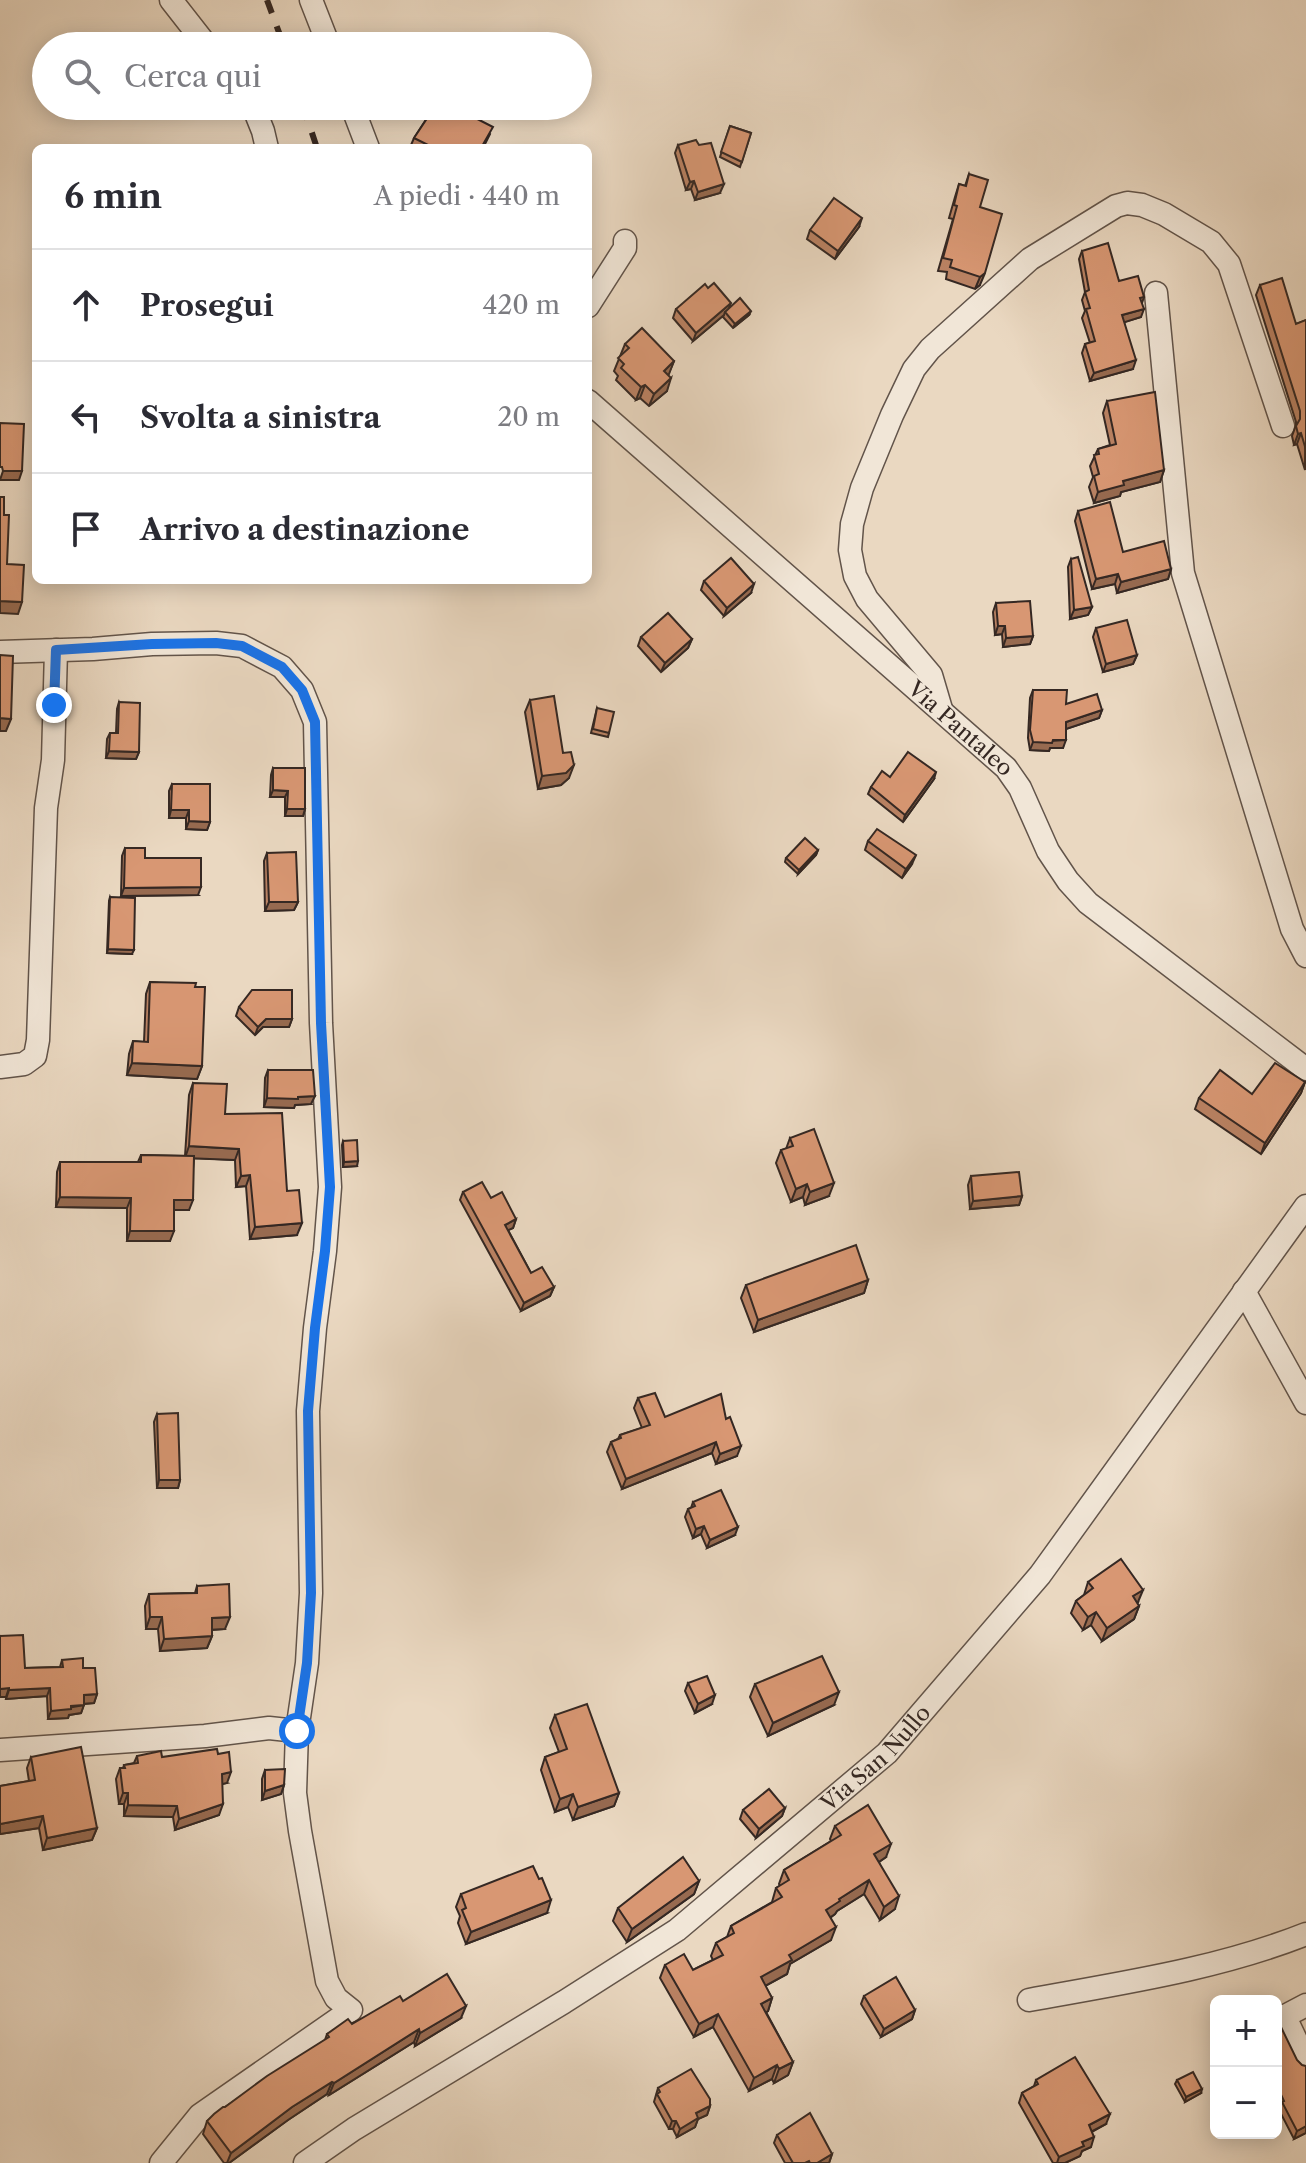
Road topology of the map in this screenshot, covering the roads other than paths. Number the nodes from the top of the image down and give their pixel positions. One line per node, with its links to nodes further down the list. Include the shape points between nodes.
1 (171, 0): 3 (street)
2 (311, 0): 4 (street)
3 (196, 32)
4 (324, 32)
5 (259, 120): 7 (street)
6 (357, 120): 8 (street)
7 (266, 144)
8 (366, 144)
9 (625, 241): 11 (street)
10 (1156, 293): 17 (street, via 1183,573 1292,929)
11 (592, 300)
12 (592, 404): 16 (street, Via Pantaleo)
13 (1283, 426): 16 (street, via 1229,264 1211,242 1164,214 1127,203 1030,259 947,332 914,369 862,488 852,524 855,576 867,599 931,675)
14 (56, 650): 15 (street); 18 (street, via 38,1040 35,1056 24,1064); 23 (street, via 242,646 282,667 302,690 315,722 330,1187 308,1411 311,1593)
15 (0, 652)
16 (941, 709): 19 (street, Via Pantaleo, via 1006,768 1048,851 1088,903)
17 (1306, 956)
18 (0, 1067)
19 (1306, 1069)
20 (1306, 1206): 21 (street, Via San Nullo)
21 (1244, 1291): 22 (street); 30 (street, Via San Nullo, via 1040,1575 887,1753 677,1930)
22 (1306, 1403)
23 (297, 1731): 24 (street, via 269,1728); 29 (street, via 295,1793 327,1981 351,2010 200,2115)
24 (0, 1750)
25 (1306, 1934): 26 (street, via 1204,1965)
26 (1029, 2000)
27 (1306, 2005): 28 (street, via 1286,2019)
28 (1306, 2061)
29 (161, 2163)
30 (305, 2163)

